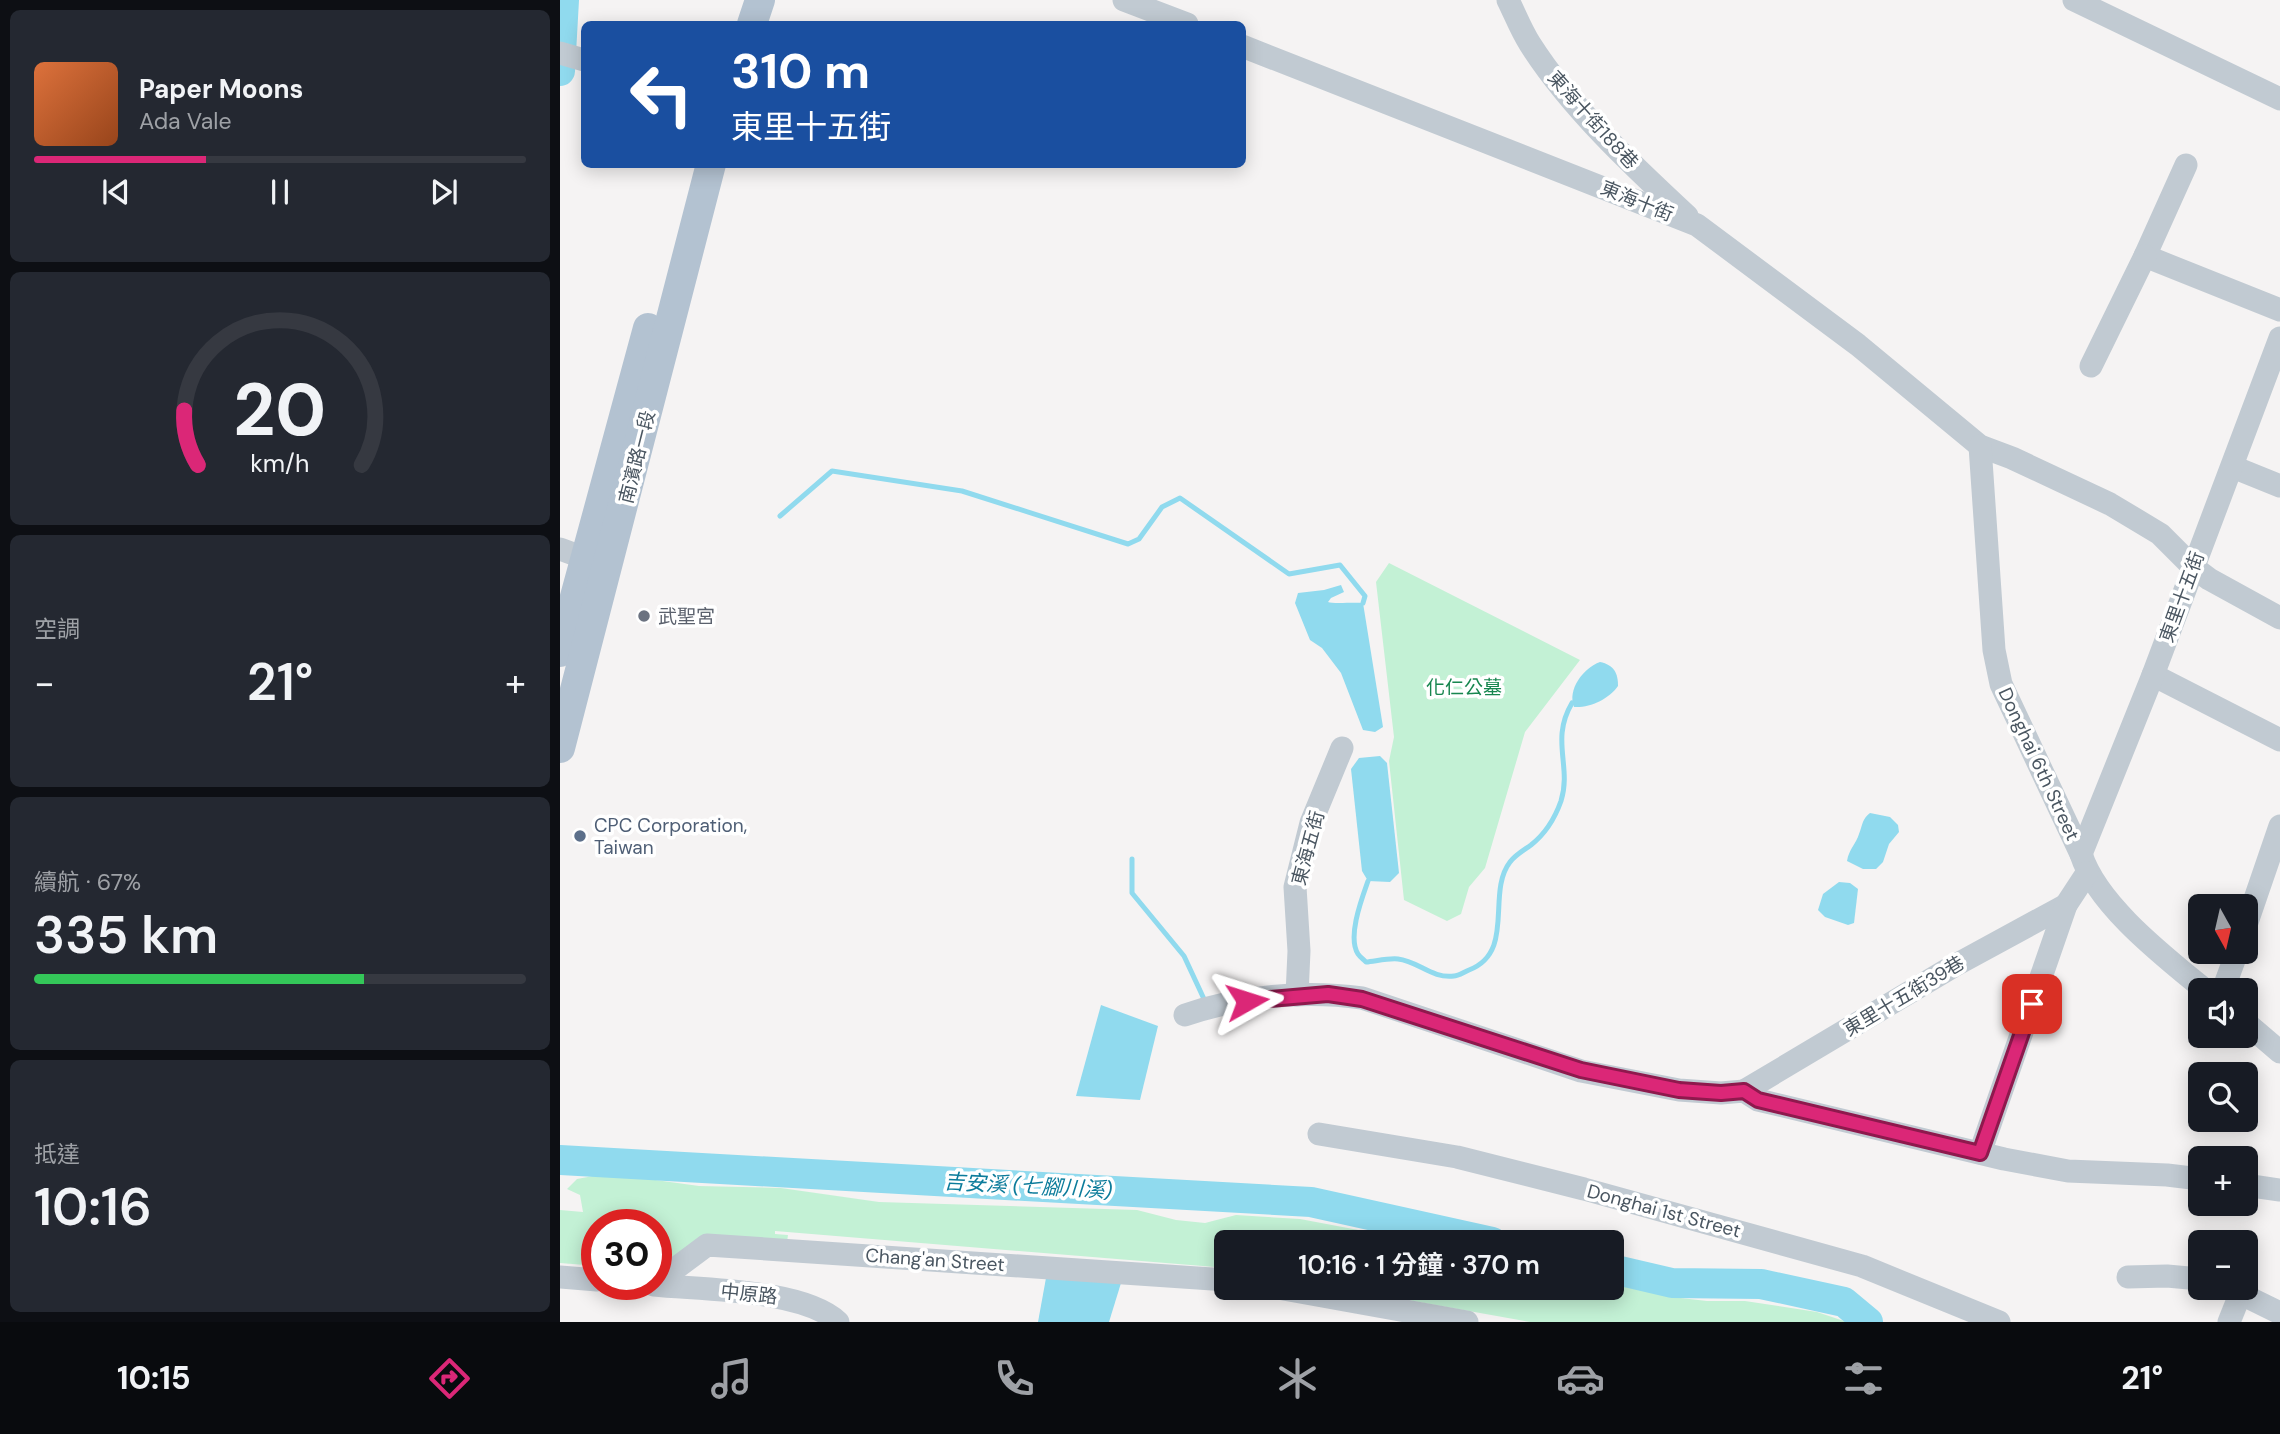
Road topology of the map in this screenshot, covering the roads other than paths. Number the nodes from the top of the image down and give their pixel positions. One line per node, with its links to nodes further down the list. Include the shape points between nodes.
1 (738, 0): 6 (main road)
2 (760, 0): 7 (main road)
3 (1124, 0): 8 (street)
4 (1508, 0): 16 (street, 東海十街188巷, via 1528,42 1555,80 1630,163)
5 (2074, 0): 12 (street)
6 (733, 21)
7 (753, 21)
8 (1178, 21)
9 (1246, 49): 16 (street, 東海十街)
10 (560, 53): 11 (street)
11 (581, 59)
12 (2280, 99)
13 (2186, 165): 17 (street)
14 (691, 168): 24 (main road, 南濱路一段)
15 (710, 168): 24 (main road, 南濱路一段)
16 (1697, 225): 21 (street, 東海十街, via 1858,345)
17 (2145, 256): 18 (street); 20 (street)
18 (2280, 310)
19 (2280, 338): 22 (street, 東里十五街)
20 (2091, 366)
21 (1980, 446): 25 (street, 東海十街, via 2110,504 2160,534); 33 (street, Donghai 6th Street, via 1994,650 2001,684)
22 (2233, 467): 23 (street); 25 (street, 東里十五街)
23 (2280, 486)
24 (587, 551): 27 (main road, 南濱路一段); 30 (main road, 南濱路一段)
25 (2193, 567): 26 (street, 東海十街); 28 (street, 東里十五街)
26 (2280, 618)
27 (560, 652)
28 (2153, 676): 29 (street); 33 (street, 東里十五街)
29 (2280, 740)
30 (560, 748)
31 (1342, 748): 37 (street, 東海五街, via 1311,823 1295,887)
32 (2280, 826): 34 (street)
33 (2084, 864): 35 (street, 東里十五街); 36 (street, Donghai 6th Street, via 2139,935)
34 (2257, 894)
35 (2066, 905): 43 (street, 東里十五街39巷); 45 (street, 東里十五街)
36 (2191, 978)
37 (1297, 995): 38 (street, via 1214,1005); 43 (street, via 1362,999 1581,1070 1629,1081 1693,1091)
38 (1185, 1015)
39 (2258, 1025): 40 (street)
40 (2280, 1029)
41 (2258, 1033): 42 (street)
42 (2280, 1052)
43 (1744, 1091): 45 (street, via 1758,1100)
44 (1319, 1134): 62 (street, Donghai 1st Street, via 1457,1157 1850,1263)
45 (1980, 1153): 46 (street, via 2068,1171)
46 (2188, 1178)
47 (2258, 1187): 48 (street)
48 (2280, 1190)
49 (672, 1271): 54 (street, Chang'an Street, via 707,1245)
50 (560, 1277): 53 (street)
51 (2128, 1277): 52 (street)
52 (2188, 1278)
53 (581, 1279)
54 (1214, 1279)
55 (672, 1286): 60 (street, 中原路, via 790,1298 827,1312)
56 (1345, 1300): 61 (street)
57 (2233, 1300): 63 (street)
58 (2255, 1300): 59 (street)
59 (2280, 1313)
60 (838, 1322)
61 (1467, 1322)
62 (1999, 1322)
63 (2229, 1322)

